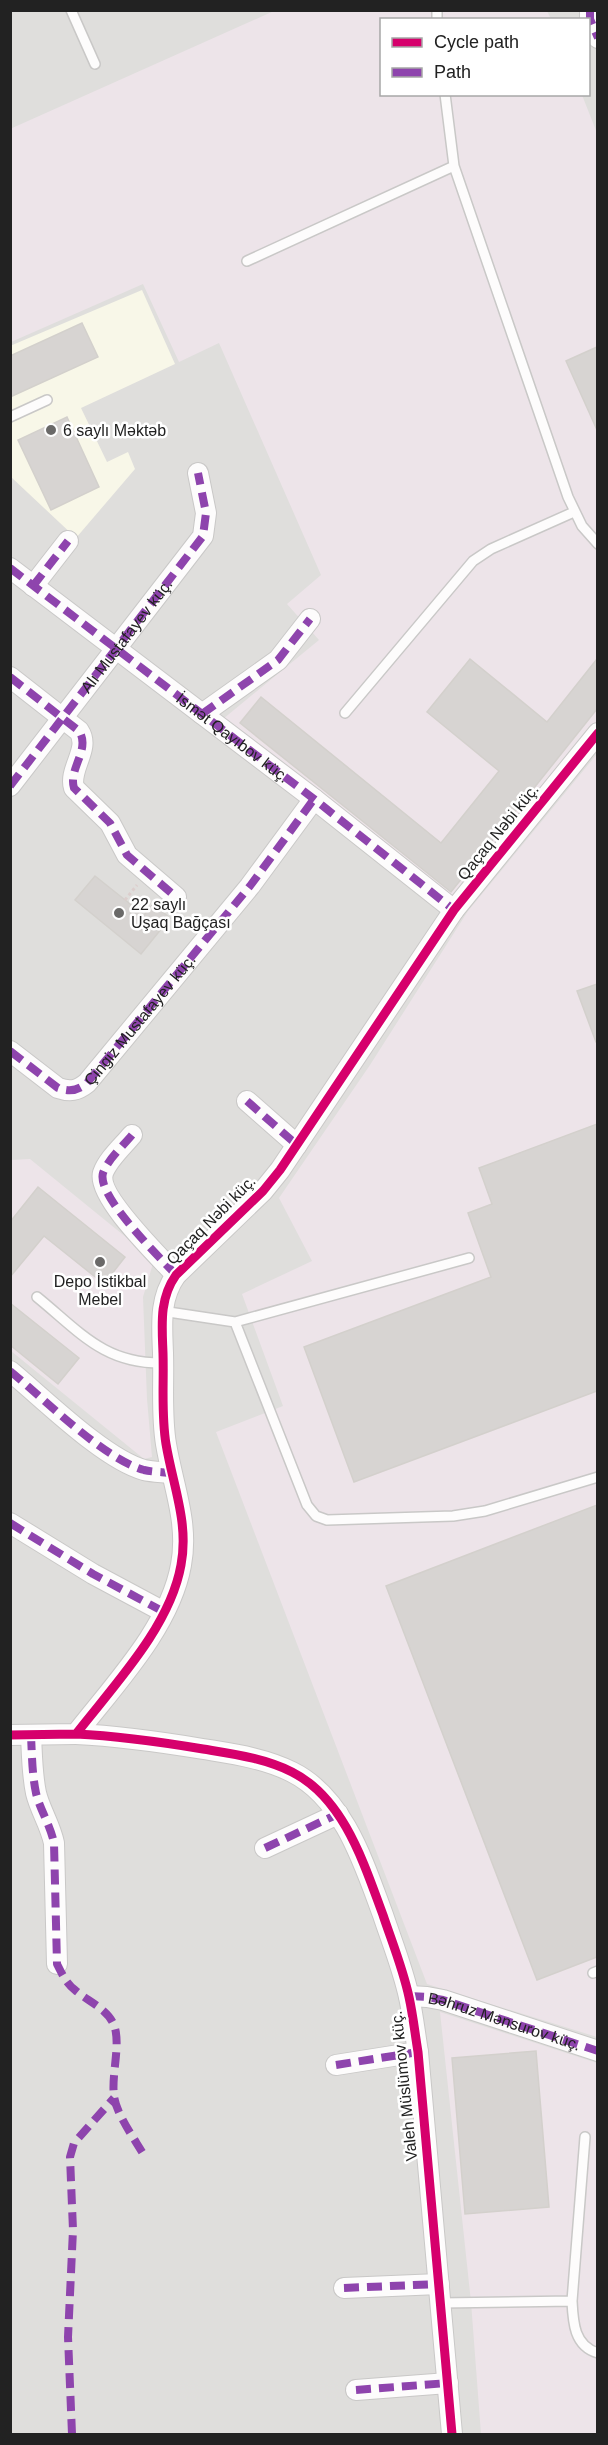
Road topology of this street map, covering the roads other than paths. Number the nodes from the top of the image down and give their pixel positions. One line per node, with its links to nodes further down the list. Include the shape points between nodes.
1 (71, 10): 4 (lane)
2 (591, 10): 3 (street)
3 (597, 38)
4 (95, 64)
5 (445, 96): 6 (lane)
6 (454, 166): 7 (lane); 11 (lane)
7 (247, 261)
8 (47, 400): 9 (lane)
9 (10, 417)
10 (198, 472): 17 (street, Alı Mustafayev küç., via 206,513 203,536)
11 (574, 512): 13 (lane); 19 (lane, via 473,561)
12 (68, 541): 15 (street)
13 (597, 544)
14 (10, 568): 15 (street, İsmət Qayıbov küç.)
15 (33, 586): 17 (street, İsmət Qayıbov küç.)
16 (310, 619): 20 (street, via 278,660)
17 (118, 648): 20 (street, İsmət Qayıbov küç.); 21 (street, Alı Mustafayev küç.)
18 (10, 678): 21 (street)
19 (345, 713)
20 (202, 714): 24 (street, İsmət Qayıbov küç.)
21 (62, 717): 23 (street, Alı Mustafayev küç.); 25 (street, via 82,736 72,781 74,788 110,823 127,855)
22 (597, 733): 26 (street, Qaçaq Nəbi küç.)
23 (11, 783)
24 (315, 799): 26 (street, İsmət Qayıbov küç.); 27 (street, Çingiz Mustafayev küç., via 250,886 87,1083 79,1089 58,1088)
25 (176, 897)
26 (453, 910): 30 (street, Qaçaq Nəbi küç.)
27 (10, 1051)
28 (247, 1101): 30 (street)
29 (132, 1135): 32 (street, via 106,1167 103,1183 114,1205)
30 (297, 1145): 32 (street, Qaçaq Nəbi küç., via 263,1191)
31 (470, 1258): 35 (lane)
32 (176, 1275): 34 (street, Qaçaq Nəbi küç., via 168,1286)
33 (37, 1297): 36 (lane, via 106,1352 145,1364)
34 (162, 1311): 35 (lane); 36 (street, Qaçaq Nəbi küç.)
35 (235, 1322): 39 (lane, via 307,1504 316,1516 327,1520 453,1516 485,1511)
36 (163, 1363): 38 (street, Qaçaq Nəbi küç., via 163,1418)
37 (10, 1371): 38 (street, via 126,1463)
38 (171, 1473): 41 (street, Qaçaq Nəbi küç., via 184,1544 179,1574)
39 (597, 1477)
40 (10, 1523): 41 (street)
41 (164, 1612): 42 (street, Qaçaq Nəbi küç.)
42 (76, 1734): 44 (street); 45 (street, Valeh Müslümov küç., via 148,1740 252,1757 305,1779)
43 (10, 1735): 44 (street)
44 (30, 1735): 47 (street, via 37,1796 54,1843)
45 (338, 1814): 46 (street); 48 (street, Valeh Müslümov küç., via 364,1864)
46 (265, 1848)
47 (57, 1964)
48 (409, 1996): 49 (street, Bəhruz Mənsurov küç., via 443,2000); 50 (street, Valeh Müslümov küç.)
49 (597, 2051)
50 (418, 2052): 51 (street); 54 (street, Valeh Müslümov küç.)
51 (336, 2065)
52 (585, 2137): 55 (lane)
53 (344, 2288): 54 (street)
54 (440, 2294): 55 (lane); 57 (street, Valeh Müslümov küç.)
55 (572, 2301): 56 (lane, via 573,2329)
56 (597, 2353)
57 (448, 2383): 58 (street); 59 (street, Valeh Müslümov küç.)
58 (356, 2390)
59 (452, 2434)

